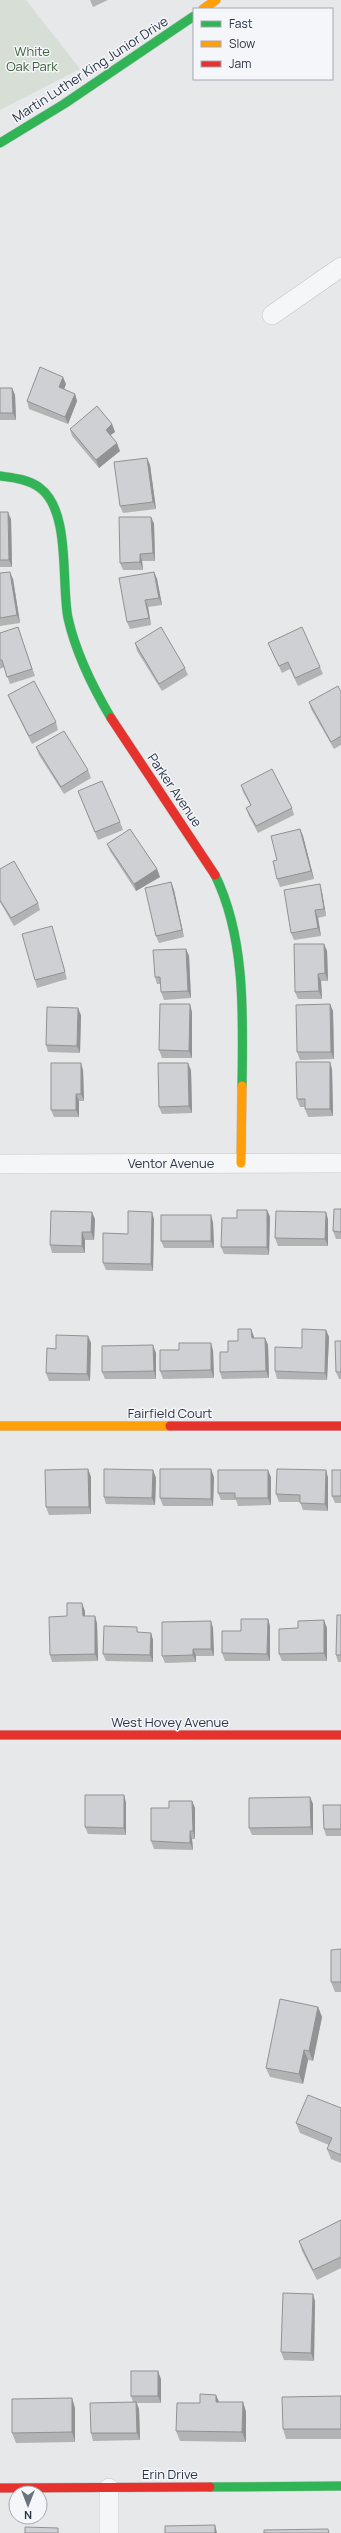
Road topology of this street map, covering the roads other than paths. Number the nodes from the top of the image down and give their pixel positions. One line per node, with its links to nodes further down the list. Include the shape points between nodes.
1 (196, 0): 3 (street)
2 (216, 0): 4 (street)
3 (202, 8)
4 (204, 8)
5 (193, 17): 6 (street, Martin Luther King Junior Drive, via 64,104)
6 (0, 143)
7 (341, 267): 8 (street)
8 (272, 314)
9 (0, 476): 10 (street, Parker Avenue, via 27,480 47,494 56,506 60,521 65,597 78,653 99,699 215,872 228,906 237,946 241,984)
10 (241, 1163): 11 (street, Ventor Avenue); 12 (street, Ventor Avenue)
11 (341, 1163)
12 (0, 1164)
13 (0, 1426): 14 (street, Fairfield Court)
14 (341, 1426)
15 (0, 1735): 16 (street, West Hovey Avenue)
16 (341, 1735)
17 (341, 2486): 19 (street, Erin Drive)
18 (0, 2488): 19 (street, Erin Drive)
19 (110, 2488): 20 (street)
20 (110, 2533)

